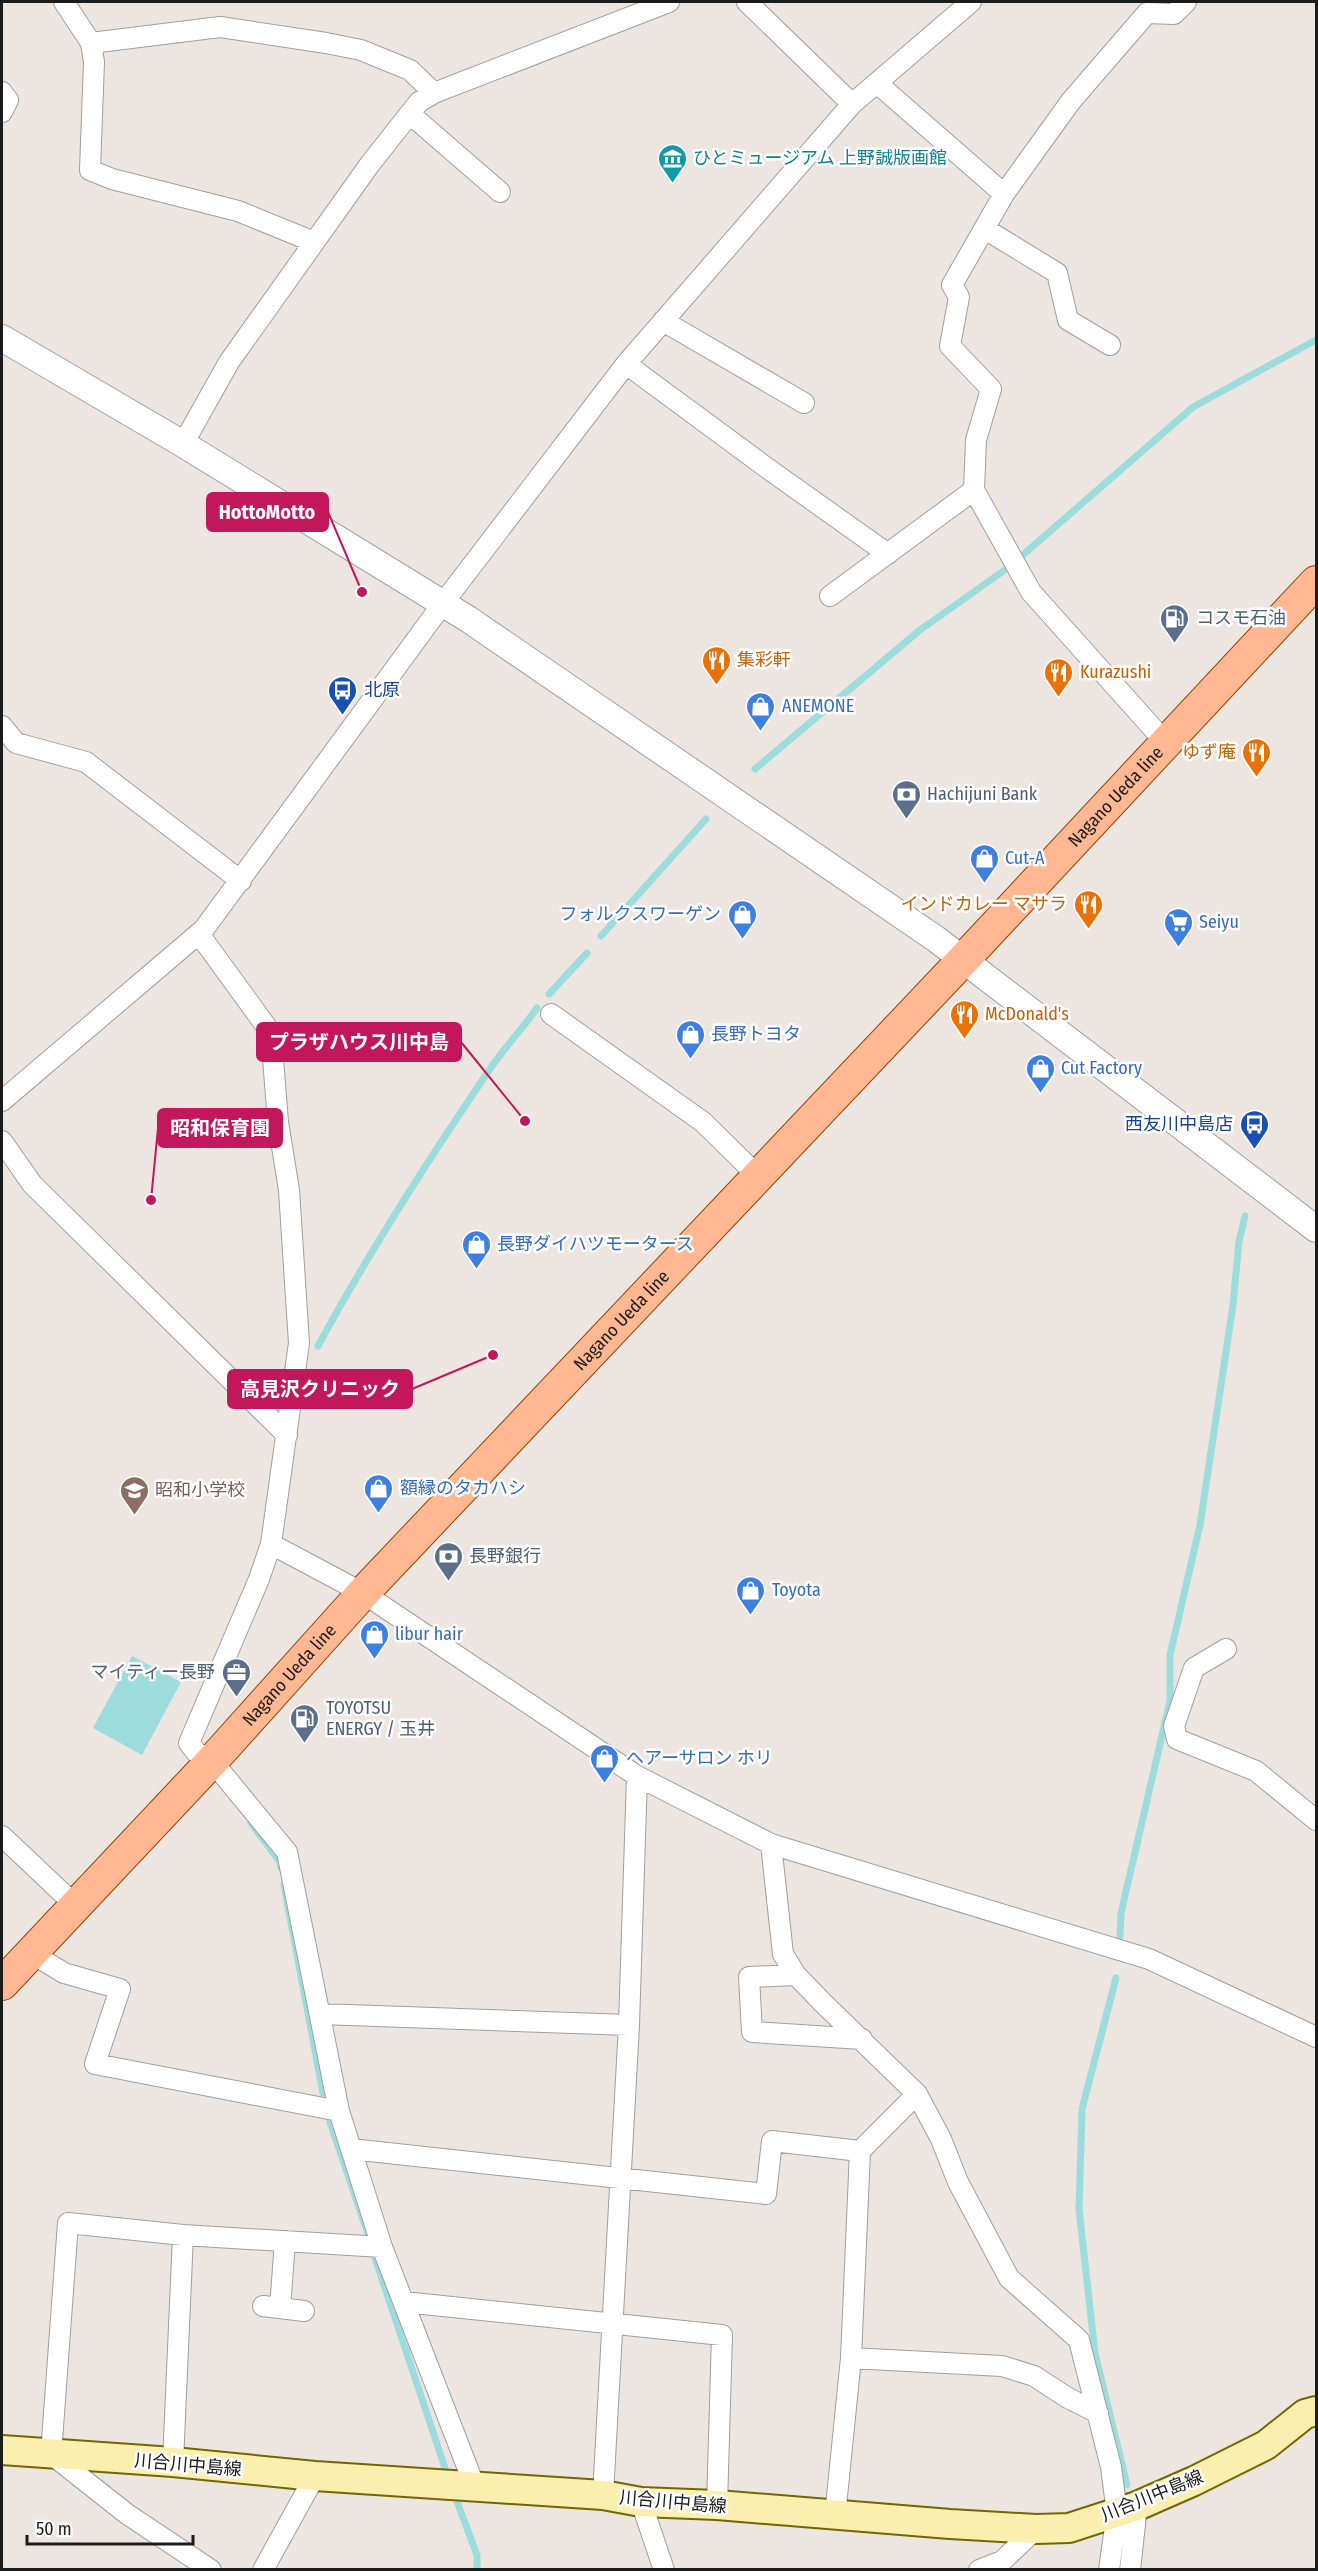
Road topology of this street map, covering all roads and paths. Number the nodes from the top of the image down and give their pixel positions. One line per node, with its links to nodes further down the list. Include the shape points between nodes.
1 (64, 2): 6 (street)
2 (669, 2): 9 (street)
3 (747, 2): 10 (street)
4 (970, 2): 7 (street)
5 (1186, 2): 14 (street, via 1174,14 1147,13 1071,101)
6 (91, 43): 9 (street, via 220,27 361,50 410,70); 16 (street, via 94,62 90,170 238,211)
7 (878, 84): 10 (street); 14 (street)
8 (2, 92): 11 (street, via 8,100)
9 (434, 93): 12 (street, via 419,102)
10 (852, 104): 17 (street)
11 (2, 112)
12 (410, 114): 13 (street); 16 (street)
13 (500, 192)
14 (1004, 194): 15 (street)
15 (985, 229): 19 (street, via 1057,273 1068,320); 23 (street, via 952,285 960,297 950,346 991,389 976,440)
16 (314, 242): 22 (street, via 229,362)
17 (663, 321): 20 (street); 21 (street)
18 (2, 338): 22 (street)
19 (1110, 345)
20 (626, 364): 24 (street); 27 (street)
21 (804, 403)
22 (183, 444): 27 (street)
23 (974, 490): 24 (street); 29 (street, via 1031,592)
24 (888, 554): 26 (street)
25 (1317, 582): 29 (main road, Nagano Ueda line)
26 (831, 597)
27 (444, 602): 30 (street); 32 (street)
28 (2, 726): 30 (street, via 16,743 86,762)
29 (1166, 743): 32 (main road, Nagano Ueda line)
30 (241, 881): 31 (street)
31 (199, 934): 34 (street); 38 (street, via 271,1033 278,1122 289,1190 299,1343)
32 (963, 960): 36 (main road, Nagano Ueda line); 37 (street)
33 (552, 1014): 36 (street, via 703,1122)
34 (2, 1101)
35 (2, 1141): 38 (street, via 32,1184)
36 (758, 1176): 40 (main road, Nagano Ueda line)
37 (1317, 1228)
38 (287, 1435): 39 (street)
39 (271, 1544): 40 (street); 42 (street, via 189,1743)
40 (363, 1593): 42 (main road, Nagano Ueda line); 43 (street)
41 (1226, 1649): 44 (street, via 1194,1668 1174,1726 1177,1739 1256,1771)
42 (212, 1761): 47 (main road, Nagano Ueda line); 51 (street, via 287,1852)
43 (637, 1776): 46 (street); 52 (street)
44 (1317, 1820)
45 (2, 1836): 47 (street)
46 (771, 1844): 49 (street, via 783,1954); 53 (street, via 1149,1959)
47 (75, 1905): 48 (main road, Nagano Ueda line)
48 (31, 1953): 50 (main road, Nagano Ueda line); 56 (street, via 64,1973 120,1989 94,2064)
49 (796, 1975): 54 (street); 54 (street, via 749,1977 752,2032)
50 (2, 1984)
51 (320, 2014): 52 (street); 56 (street)
52 (629, 2025): 59 (street)
53 (1317, 2037)
54 (862, 2039): 55 (street)
55 (917, 2094): 58 (street); 68 (street, via 1009,2278 1079,2340)
56 (339, 2111): 57 (street)
57 (351, 2149): 59 (street); 62 (street)
58 (860, 2151): 59 (street, via 772,2141 766,2194); 66 (street)
59 (620, 2179): 65 (street)
60 (183, 2235): 61 (street); 70 (street, via 68,2223); 71 (street)
61 (285, 2241): 62 (street); 64 (street, via 272,2307)
62 (382, 2247): 63 (street)
63 (404, 2302): 65 (street); 73 (street)
64 (304, 2311)
65 (612, 2323): 74 (street); 76 (street, via 722,2335)
66 (851, 2358): 68 (street, via 1002,2366 1034,2376); 78 (street)
67 (1317, 2411): 77 (main road, 川合川中島線, via 1305,2414 1266,2445)
68 (1098, 2413): 77 (street, via 1111,2467)
69 (2, 2450): 70 (main road, 川合川中島線)
70 (51, 2454): 71 (main road, 川合川中島線); 80 (street, via 127,2514)
71 (173, 2462): 72 (main road, 川合川中島線)
72 (315, 2476): 73 (main road, 川合川中島線); 81 (street)
73 (475, 2487): 74 (main road, 川合川中島線)
74 (603, 2495): 75 (main road, 川合川中島線)
75 (641, 2502): 76 (main road, 川合川中島線); 82 (street)
76 (717, 2505): 78 (main road, 川合川中島線)
77 (1127, 2510): 79 (main road, 川合川中島線, via 1069,2528); 84 (street); 85 (street)
78 (835, 2516): 79 (main road, 川合川中島線)
79 (1036, 2529): 83 (street, via 1002,2561)
80 (210, 2570)
81 (263, 2570)
82 (664, 2570)
83 (979, 2570)
84 (1109, 2570)
85 (1130, 2570)

